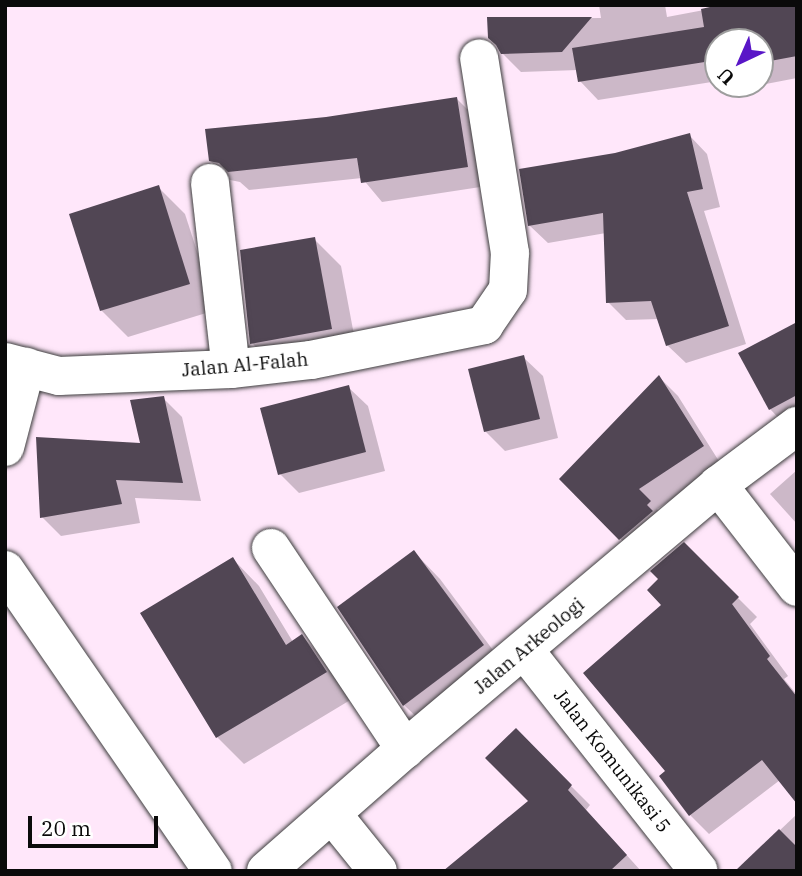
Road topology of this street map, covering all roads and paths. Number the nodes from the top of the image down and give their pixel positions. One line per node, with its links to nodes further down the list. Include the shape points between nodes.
1 (479, 58): 4 (street, Jalan Al-Falah, via 510,253 508,290 484,325 311,360)
2 (210, 183): 4 (street)
3 (16, 365): 4 (street, Jalan Al-Falah, via 59,376); 6 (street)
4 (231, 369)
5 (797, 426): 7 (street, Jalan Arkeologi)
6 (5, 447)
7 (718, 485): 10 (street); 11 (street, Jalan Arkeologi)
8 (271, 548): 12 (street)
9 (5, 570): 14 (street)
10 (797, 587)
11 (525, 650): 12 (street, Jalan Arkeologi); 17 (street, Jalan Komunikasi 5)
12 (405, 749): 13 (street, Jalan Arkeologi)
13 (332, 814): 15 (street, Jalan Arkeologi); 16 (street)
14 (213, 871)
15 (266, 871)
16 (378, 871)
17 (699, 871)

